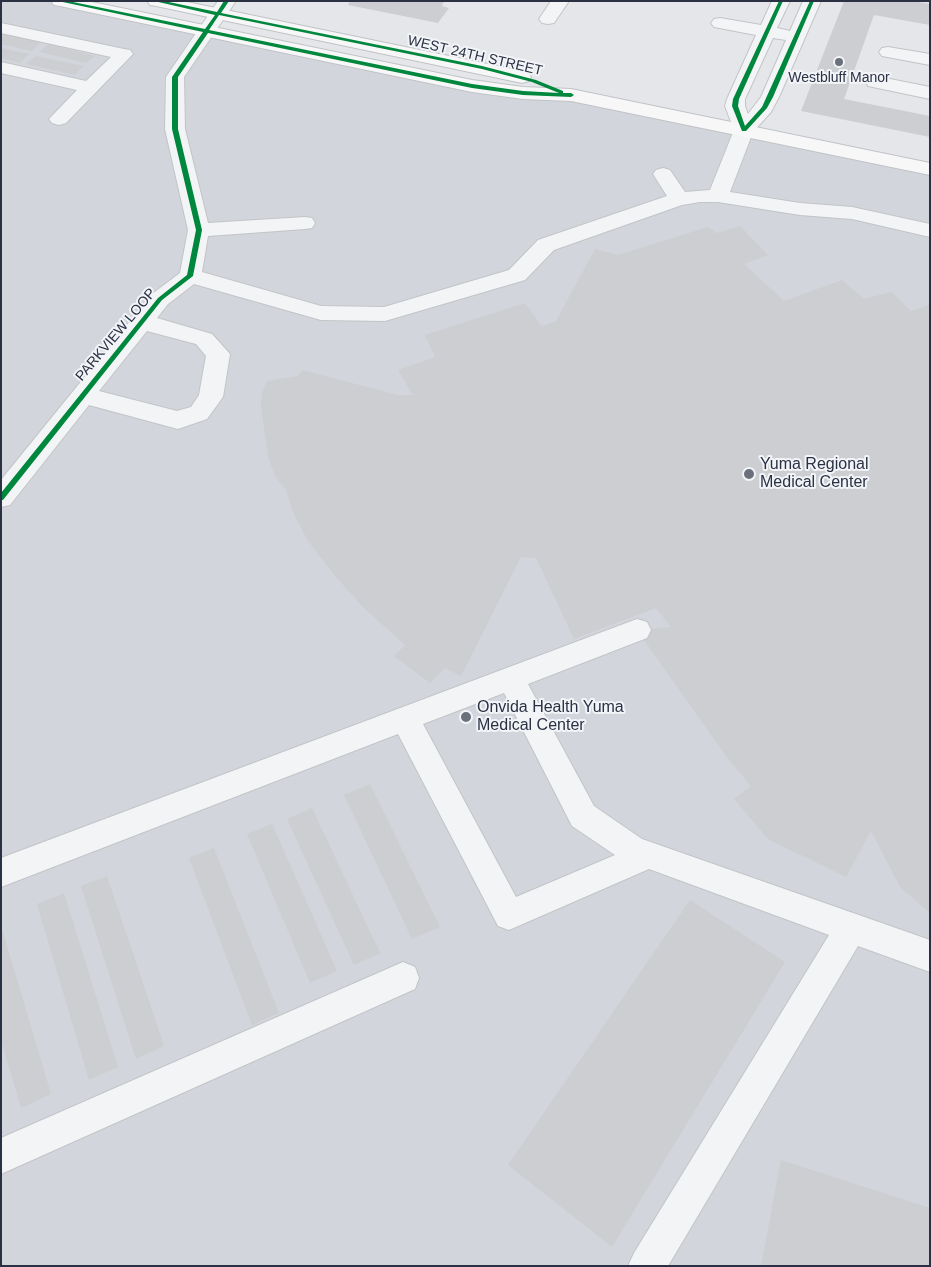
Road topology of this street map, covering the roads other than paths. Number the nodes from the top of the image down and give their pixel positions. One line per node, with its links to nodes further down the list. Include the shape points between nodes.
1 (60, 1): 11 (main road, WEST 24TH STREET)
2 (156, 1): 6 (main road, WEST 24TH STREET)
3 (560, 1): 7 (street)
4 (781, 1): 10 (street)
5 (812, 1): 12 (street)
6 (223, 8): 11 (street); 19 (main road, WEST 24TH STREET, via 534,80)
7 (548, 19)
8 (720, 22): 10 (street)
9 (1, 28): 17 (street, via 124,54)
10 (767, 31): 12 (street); 21 (street, via 736,99 735,106)
11 (205, 32): 19 (main road, WEST 24TH STREET, via 472,86); 27 (street, via 175,77 175,129)
12 (796, 37): 21 (street, via 764,108)
13 (888, 52): 14 (street)
14 (930, 60)
15 (1, 67): 17 (street)
16 (875, 82): 18 (street)
17 (91, 88): 20 (street)
18 (930, 93)
19 (571, 95): 21 (main road, WEST 24TH STREET)
20 (60, 119)
21 (744, 130): 22 (main road, WEST 24TH STREET); 24 (street)
22 (930, 169)
23 (663, 174): 25 (street)
24 (718, 196): 25 (street); 28 (street, via 800,209 852,213)
25 (679, 200): 29 (street, via 546,245 517,275 385,314 321,313)
26 (305, 223): 27 (street)
27 (199, 230): 29 (street)
28 (930, 231)
29 (190, 276): 30 (street, PARKVIEW LOOP, via 160,299)
30 (142, 322): 31 (street, PARKVIEW LOOP); 31 (street, via 204,339 218,354 211,398 199,413 178,420)
31 (83, 395): 32 (street, PARKVIEW LOOP)
32 (1, 498)
33 (637, 630): 34 (street)
34 (510, 678): 35 (street); 36 (street, via 582,816 632,849)
35 (405, 718): 36 (street, via 508,915); 37 (street)
36 (648, 855): 38 (street)
37 (1, 873)
38 (851, 928): 39 (street); 42 (street)
39 (930, 956)
40 (404, 978): 41 (street)
41 (1, 1156)
42 (647, 1266)

